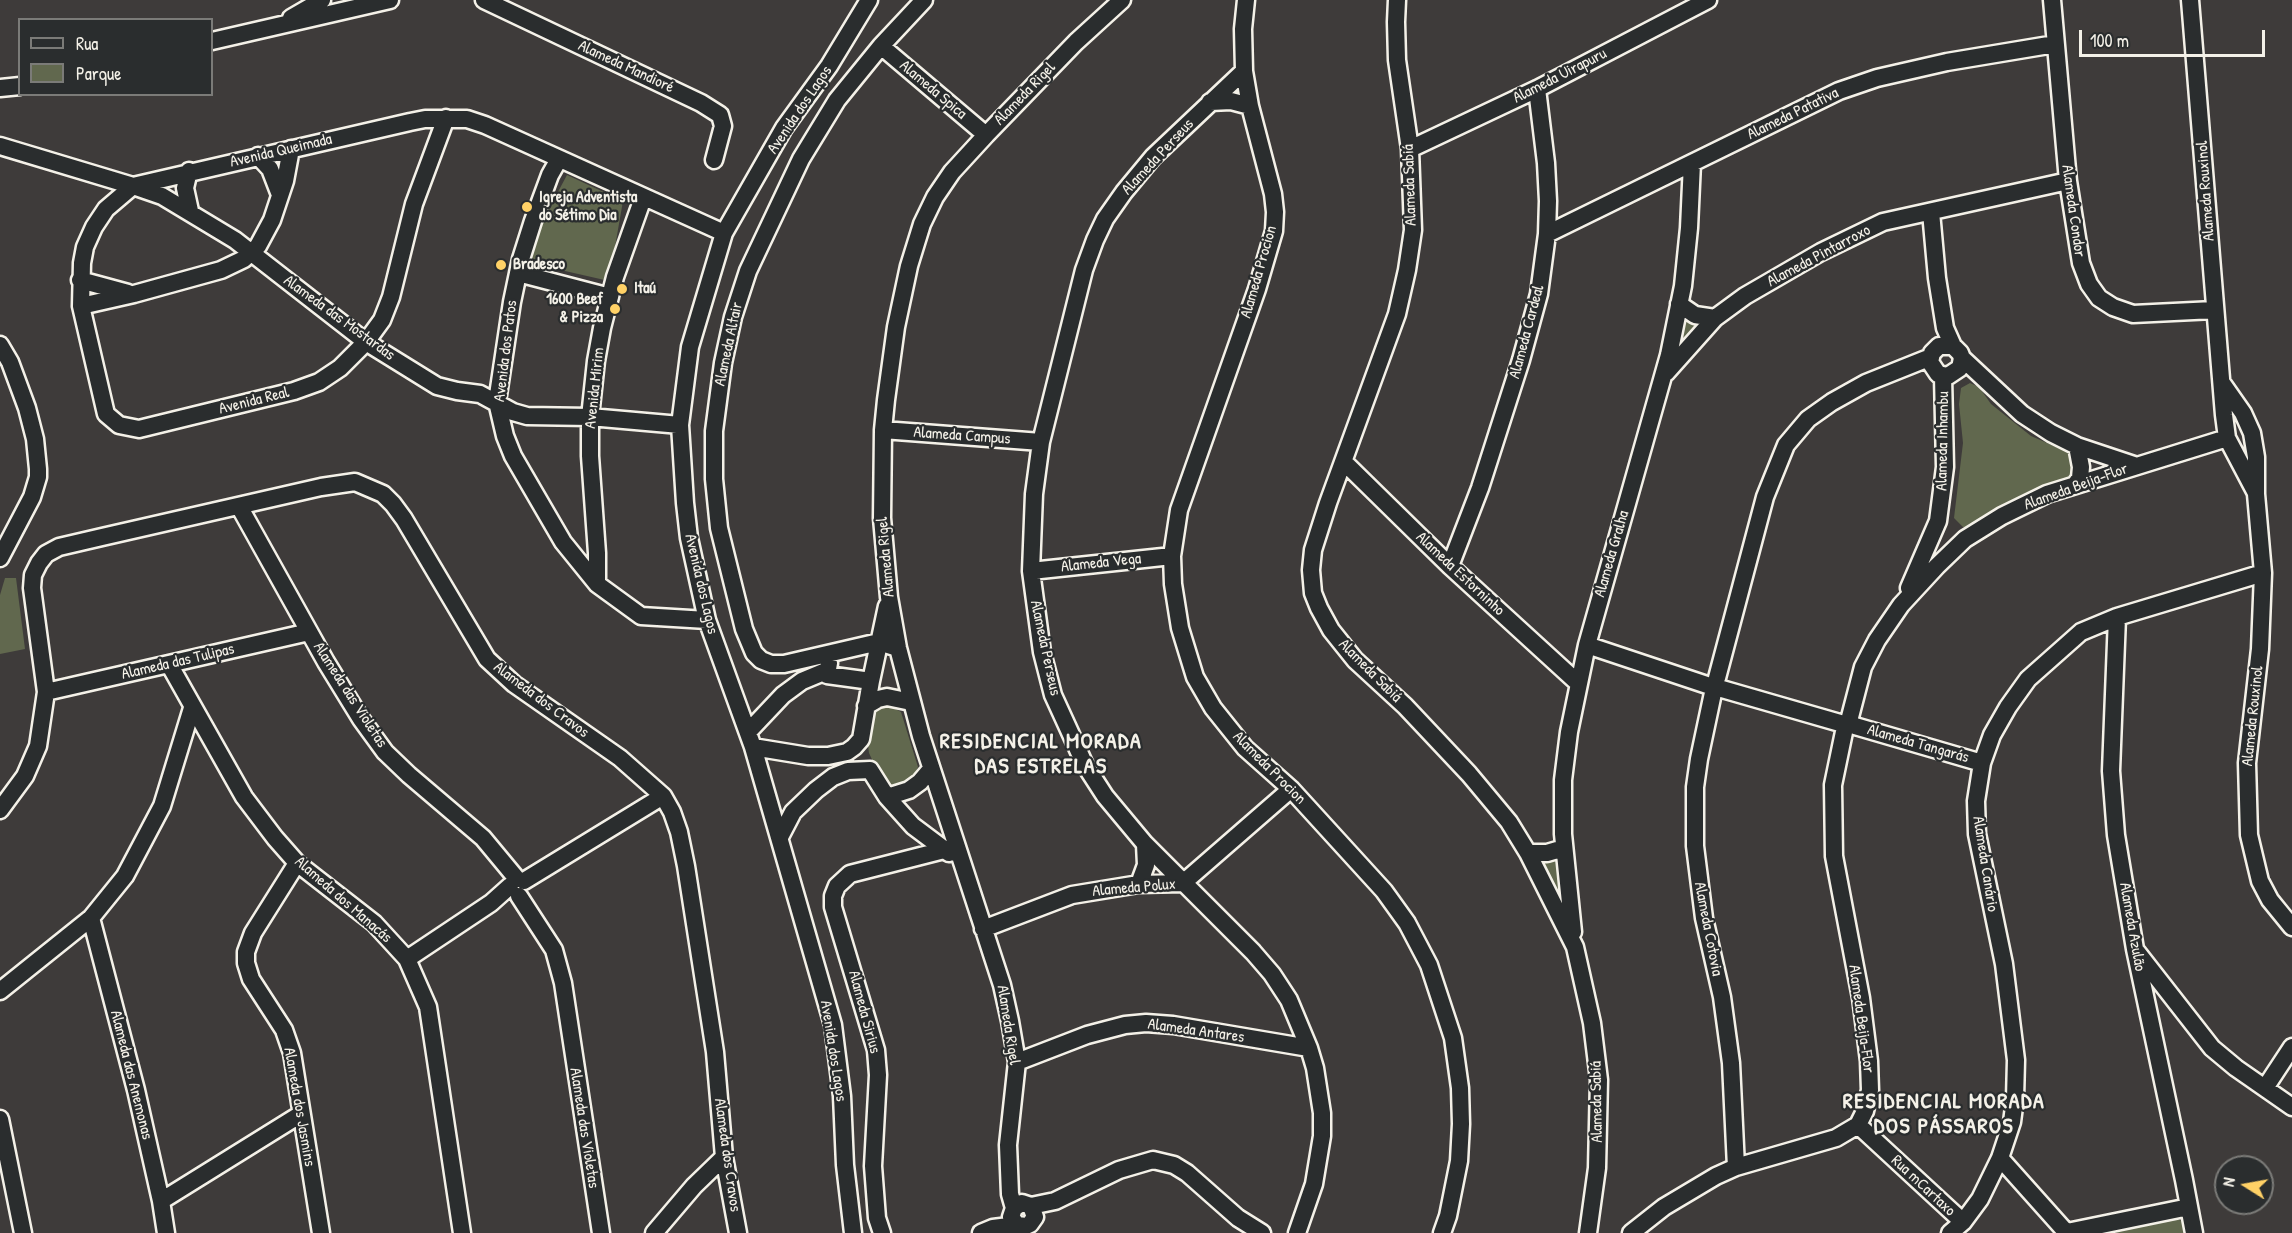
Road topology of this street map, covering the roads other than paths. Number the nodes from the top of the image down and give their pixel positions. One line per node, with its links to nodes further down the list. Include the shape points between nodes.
1 (322, 0): 14 (street)
2 (390, 0): 13 (street)
3 (472, 0): 12 (street, Alameda Mandioré)
4 (869, 0): 43 (street, Avenida dos Lagos, via 829,66 784,128)
5 (924, 0): 17 (street, Alameda Altair)
6 (1122, 0): 25 (street, Alameda Rigel)
7 (1246, 0): 18 (street, Alameda Procion)
8 (1397, 0): 28 (street, Alameda Sabiá, via 1397,60)
9 (1708, 0): 21 (street, Alameda Uirapuru)
10 (2052, 0): 16 (street, Alameda Condor)
11 (2190, 0): 54 (street, Alameda Rouxinol)
12 (487, 1): 31 (street, Alameda Mandioré, via 720,115 723,126)
13 (337, 6): 14 (street)
14 (277, 26): 15 (street)
15 (213, 41)
16 (2055, 44): 32 (street, Alameda Patativa, via 1947,62 1848,87); 35 (street, Alameda Condor)
17 (880, 46): 25 (street, Alameda Spica); 91 (street, Alameda Altair, via 837,100 801,159 748,271 723,363 714,431 719,528 754,653 771,664 784,664)
18 (1244, 71): 22 (street, Alameda Perseus); 23 (street, Alameda Procion)
19 (18, 86): 20 (street)
20 (0, 88)
21 (1537, 89): 28 (street, Alameda Uirapuru); 44 (street, Alameda Cardeal, via 1546,163)
22 (1210, 102): 23 (street, via 1232,101); 68 (street, Alameda Perseus, via 1154,157 1105,219 1084,270)
23 (1250, 106): 77 (street, Alameda Procion, via 1273,194 1274,231 1181,502)
24 (446, 118): 27 (street, Avenida Queimada, via 410,122); 30 (street, Avenida Queimada, via 485,125); 56 (street, Avenida Real, via 414,204 391,297 382,320)
25 (986, 135): 66 (street, Alameda Rigel, via 952,172 922,224 896,327)
26 (0, 146): 34 (street)
27 (291, 149): 29 (street, Avenida Queimada); 37 (street)
28 (1410, 149): 70 (street, Alameda Sabiá, via 1413,230 1407,270 1396,314)
29 (258, 156): 33 (street, Avenida Queimada); 37 (street, via 270,169)
30 (559, 159): 38 (street); 48 (street, Avenida dos Patos, via 533,221)
31 (714, 160)
32 (1692, 163): 44 (street, Alameda Patativa); 52 (street, Alameda Gralha)
33 (189, 171): 36 (street, Avenida Queimada); 40 (street, via 184,188)
34 (96, 174): 36 (street); 39 (street, via 109,197)
35 (2068, 181): 41 (street, Alameda Pintarroxo); 54 (street, Alameda Condor, via 2081,263 2099,298 2133,314)
36 (133, 186): 39 (street, Avenida Real); 40 (street, Alameda das Mostardas)
37 (280, 195): 42 (street)
38 (643, 198): 43 (street); 51 (street, Avenida Mirim)
39 (106, 209): 49 (street, Avenida Real, via 85,247)
40 (190, 211): 45 (street, Alameda das Mostardas)
41 (1931, 212): 55 (street, Alameda Pintarroxo, via 1883,222 1821,252); 58 (street, via 1945,328)
42 (267, 231): 45 (street); 46 (street)
43 (724, 233): 65 (street, Avenida dos Lagos, via 690,347)
44 (1547, 234): 79 (street, Alameda Cardeal, via 1539,294 1521,360)
45 (235, 240): 46 (street, Alameda das Mostardas); 47 (street)
46 (252, 253): 47 (street); 56 (street, Alameda das Mostardas)
47 (221, 270): 50 (street)
48 (518, 273): 51 (street); 63 (street, Avenida dos Patos)
49 (80, 280): 50 (street); 53 (street, Avenida Real)
50 (134, 294): 53 (street)
51 (610, 297): 64 (street, Avenida Mirim, via 596,361)
52 (1679, 304): 55 (street, via 1695,315); 61 (street, Alameda Gralha)
53 (81, 306): 56 (street, Avenida Real, via 106,414 127,428 139,429 294,391 319,382 340,368)
54 (2214, 310): 62 (street, Alameda Rouxinol)
55 (1715, 318): 61 (street, Alameda Pintarroxo)
56 (366, 342): 63 (street, Alameda das Mostardas, via 437,386 480,393)
57 (0, 345): 78 (street, via 27,408 38,477 32,497)
58 (1957, 352): 59 (street, via 1939,346); 60 (street, via 1957,372); 69 (street, via 2022,414)
59 (1930, 357): 60 (street, via 1932,367); 96 (street, Alameda Cotovia, via 1866,383 1832,402 1808,418 1786,445 1765,496)
60 (1943, 376): 75 (street, Alameda Inhambu, via 1945,467)
61 (1662, 378): 89 (street, Alameda Gralha)
62 (2222, 383): 67 (street, Alameda Rouxinol); 73 (street, Alameda Rouxinol, via 2252,434)
63 (497, 402): 64 (street, Alameda das Mostardas, via 527,416); 82 (street, Avenida dos Patos, via 509,447 563,542)
64 (590, 417): 65 (street, Alameda das Mostardas); 82 (street, Avenida Mirim)
65 (680, 425): 86 (street, Avenida dos Lagos, via 689,538)
66 (883, 430): 68 (street, Alameda Campus); 83 (street, Alameda Rigel, via 882,518)
67 (2227, 438): 71 (street, Alameda Beija-Flor); 73 (street, Alameda Rouxinol)
68 (1041, 442): 80 (street, Alameda Perseus)
69 (2077, 446): 71 (street); 72 (street, via 2081,467)
70 (1344, 462): 79 (street, Alameda Estorninho); 117 (street, Alameda Sabiá, via 1313,550 1313,593 1319,608 1355,660 1469,774 1509,822)
71 (2134, 465): 72 (street, Alameda Beija-Flor)
72 (2075, 485): 76 (street, Alameda Beija-Flor, via 2002,516)
73 (2256, 494): 81 (street, Alameda Rouxinol)
74 (239, 506): 87 (street, Alameda das Violetas); 97 (street, Alameda dos Cravos, via 59,547 46,554 33,575 32,588); 108 (street, Alameda dos Cravos, via 355,482 383,494 404,519 492,665 620,758)
75 (1938, 521): 76 (street); 84 (street, Alameda Inhambu)
76 (1965, 539): 84 (street, Alameda Beija-Flor)
77 (1172, 556): 80 (street, Alameda Vega); 107 (street, Alameda Procion, via 1180,628 1195,677 1213,708 1245,748)
78 (0, 558)
79 (1450, 566): 95 (street, Alameda Estorninho)
80 (1031, 571): 114 (street, Alameda Perseus, via 1042,652 1053,695 1085,765)
81 (2263, 573): 85 (street, Alameda Canário); 125 (street, Alameda Rouxinol, via 2260,649 2247,764 2249,835 2260,881)
82 (597, 585): 86 (street, Avenida dos Patos, via 641,616)
83 (889, 597): 88 (street); 90 (street, Alameda Rigel)
84 (1901, 605): 101 (street, Alameda Beija-Flor, via 1863,667)
85 (2117, 617): 104 (street, Alameda Canário, via 2080,632 2028,679 1992,735); 128 (street, Alameda Azulão, via 2112,771 2116,835)
86 (706, 620): 103 (street, Avenida dos Lagos)
87 (309, 632): 92 (street, Alameda das Tulipas); 123 (street, Alameda das Violetas, via 385,752 483,838 500,867)
88 (879, 642): 90 (street); 91 (street); 94 (street)
89 (1587, 645): 95 (street, Alameda Gralha); 96 (street, Alameda Tangarás)
90 (898, 648): 98 (street, Alameda Rigel)
91 (835, 652): 93 (street)
92 (169, 664): 97 (street, Alameda das Tulipas); 100 (street, Alameda dos Manacás)
93 (826, 671): 94 (street, via 829,675); 103 (street, via 783,695)
94 (871, 681): 99 (street)
95 (1578, 683): 116 (street, Alameda Gralha, via 1563,780)
96 (1715, 686): 101 (street, Alameda Tangarás); 143 (street, Alameda Cotovia, via 1695,787 1695,846 1731,1063)
97 (46, 692): 110 (street, via 38,746 25,776)
98 (911, 702): 99 (street, via 887,697); 105 (street, Alameda Rigel)
99 (866, 706): 102 (street)
100 (192, 708): 118 (street, Alameda dos Manacás, via 244,796); 124 (street, via 162,806 124,876)
101 (1847, 724): 104 (street, Alameda Tangarás); 140 (street, Alameda Beija-Flor, via 1833,785 1833,846 1869,1061 1870,1090)
102 (861, 739): 103 (street, via 847,752 828,756 808,756); 106 (street)
103 (751, 740): 113 (street, Avenida dos Lagos)
104 (1982, 763): 142 (street, Alameda Canário, via 1976,801 1977,834 2004,964 2016,1060 2012,1122)
105 (931, 769): 109 (street, via 909,790); 112 (street, Alameda Rigel)
106 (870, 770): 109 (street); 113 (street, via 848,771 833,777 793,812)
107 (1291, 789): 121 (street, Alameda Polux); 161 (street, Alameda Procion, via 1384,891 1407,923 1441,997 1453,1038 1461,1124 1459,1161)
108 (663, 796): 123 (street, via 543,871 539,878); 141 (street, Alameda dos Cravos, via 679,832 686,866 715,1052)
109 (887, 797): 111 (street)
110 (0, 810)
111 (913, 826): 115 (street); 119 (street, via 906,850)
112 (950, 829): 115 (street); 120 (street, Alameda Rigel)
113 (780, 837): 157 (street, Avenida dos Lagos, via 833,1025)
114 (1145, 844): 121 (street, Alameda Perseus); 122 (street, via 1146,865)
115 (939, 847): 119 (street); 120 (street)
116 (1564, 848): 117 (street); 127 (street, Alameda Gralha)
117 (1528, 853): 127 (street, Alameda Sabiá)
118 (297, 862): 129 (street, Alameda dos Manacás, via 374,923); 138 (street, Alameda dos Jasmins, via 253,933 246,963 251,979 284,1030 292,1053)
119 (887, 862): 158 (street, Alameda Sirius, via 850,874 833,896 876,1050 873,1166)
120 (961, 862): 126 (street, Alameda Rigel)
121 (1183, 883): 122 (street, Alameda Polux); 131 (street, Alameda Perseus, via 1272,974)
122 (1139, 884): 126 (street, Alameda Polux, via 1072,895)
123 (519, 887): 129 (street); 154 (street, Alameda das Violetas, via 554,950 563,984)
124 (91, 918): 130 (street); 144 (street, Alameda das Anemonas)
125 (2292, 927)
126 (984, 929): 135 (street, Alameda Rigel, via 1002,985)
127 (1575, 948): 149 (street, Alameda Sabiá, via 1592,1023 1599,1080)
128 (2135, 949): 136 (street, via 2212,1048); 145 (street, Alameda Azulão)
129 (407, 959): 153 (street, Alameda dos Manacás, via 428,1007)
130 (0, 991)
131 (1295, 1016): 132 (street, via 1286,1034); 134 (street, Alameda Perseus)
132 (1273, 1042): 134 (street, Alameda Antares); 135 (street, Alameda Antares, via 1146,1023 1087,1035)
133 (2292, 1047): 136 (street)
134 (1309, 1048): 160 (street, Alameda Perseus, via 1322,1113 1322,1136 1314,1184)
135 (1017, 1062): 146 (street, Alameda Rigel, via 1008,1145 1010,1176)
136 (2265, 1089): 137 (street)
137 (2292, 1107)
138 (301, 1114): 144 (street); 152 (street, Alameda dos Jasmins)
139 (0, 1119): 150 (street)
140 (1858, 1125): 143 (street, via 1836,1138); 147 (street, Rua mCartaxo)
141 (724, 1157): 155 (street); 156 (street, Alameda dos Cravos)
142 (2000, 1158): 147 (street, Alameda Canário, via 1980,1199); 163 (street)
143 (1736, 1167): 162 (street, via 1686,1193)
144 (161, 1201): 151 (street, Alameda das Anemonas)
145 (2189, 1207): 163 (street); 164 (street, Alameda Azulão)
146 (1026, 1218): 148 (street); 159 (street, via 1119,1170 1145,1161 1161,1161 1187,1173 1238,1218)
147 (1956, 1228)
148 (987, 1230)
149 (1593, 1231)
150 (23, 1233)
151 (166, 1233)
152 (321, 1233)
153 (462, 1233)
154 (601, 1233)
155 (654, 1233)
156 (738, 1233)
157 (853, 1233)
158 (882, 1233)
159 (1262, 1233)
160 (1297, 1233)
161 (1442, 1233)
162 (1631, 1233)
163 (2067, 1233)
164 (2194, 1233)

